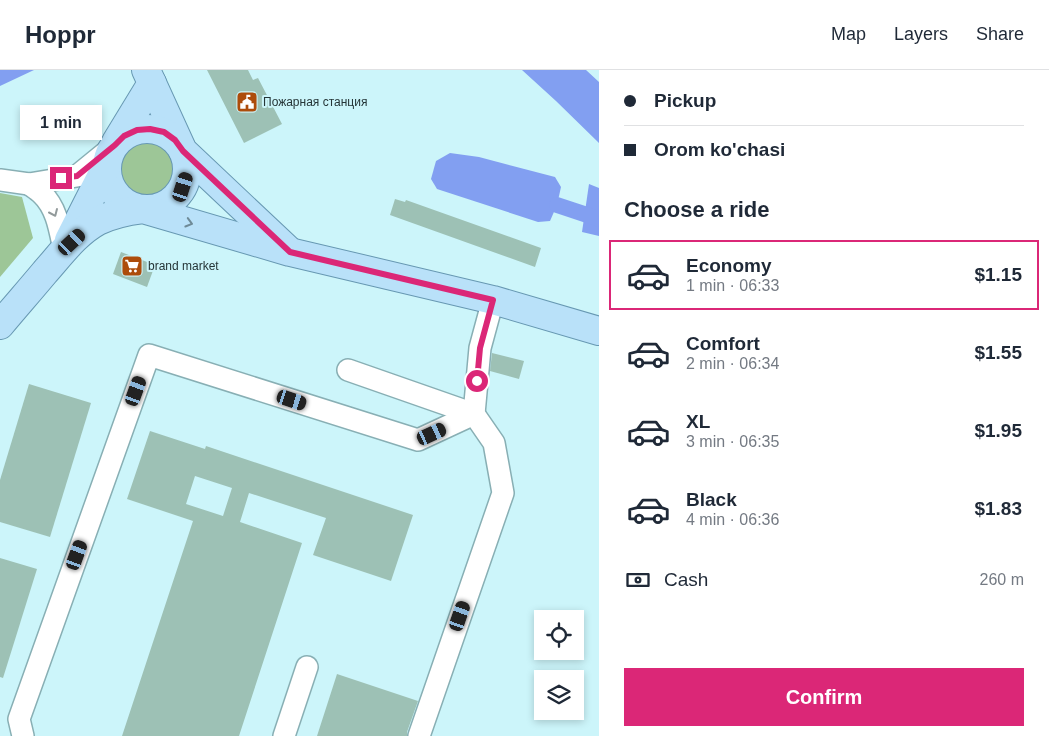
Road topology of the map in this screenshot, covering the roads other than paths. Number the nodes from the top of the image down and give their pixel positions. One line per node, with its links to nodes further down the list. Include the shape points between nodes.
1 (149, 76): 2 (main road); 3 (main road)
2 (183, 151): 3 (main road, via 164,132 150,129 124,136); 6 (main road, via 187,175 180,192 166,204 155,209); 8 (main road)
3 (111, 155): 5 (street, via 77,176); 6 (main road, via 107,176 112,189 130,206); 7 (main road)
4 (0, 180): 5 (street)
5 (29, 184): 7 (street, one-way to 7, via 44,195 53,209)
6 (143, 209): 7 (main road, via 118,213 98,221); 8 (main road, one-way to 8)
7 (64, 250): 10 (main road)
8 (290, 252): 9 (main road)
9 (493, 300): 11 (main road); 13 (street, via 480,348)
10 (0, 325)
11 (599, 331)
12 (348, 370): 13 (street)
13 (474, 414): 15 (street, via 418,440 149,355 18,719); 17 (street, via 494,443 503,493)
14 (307, 667): 16 (street)
15 (23, 736)
16 (284, 736)
17 (418, 736)

